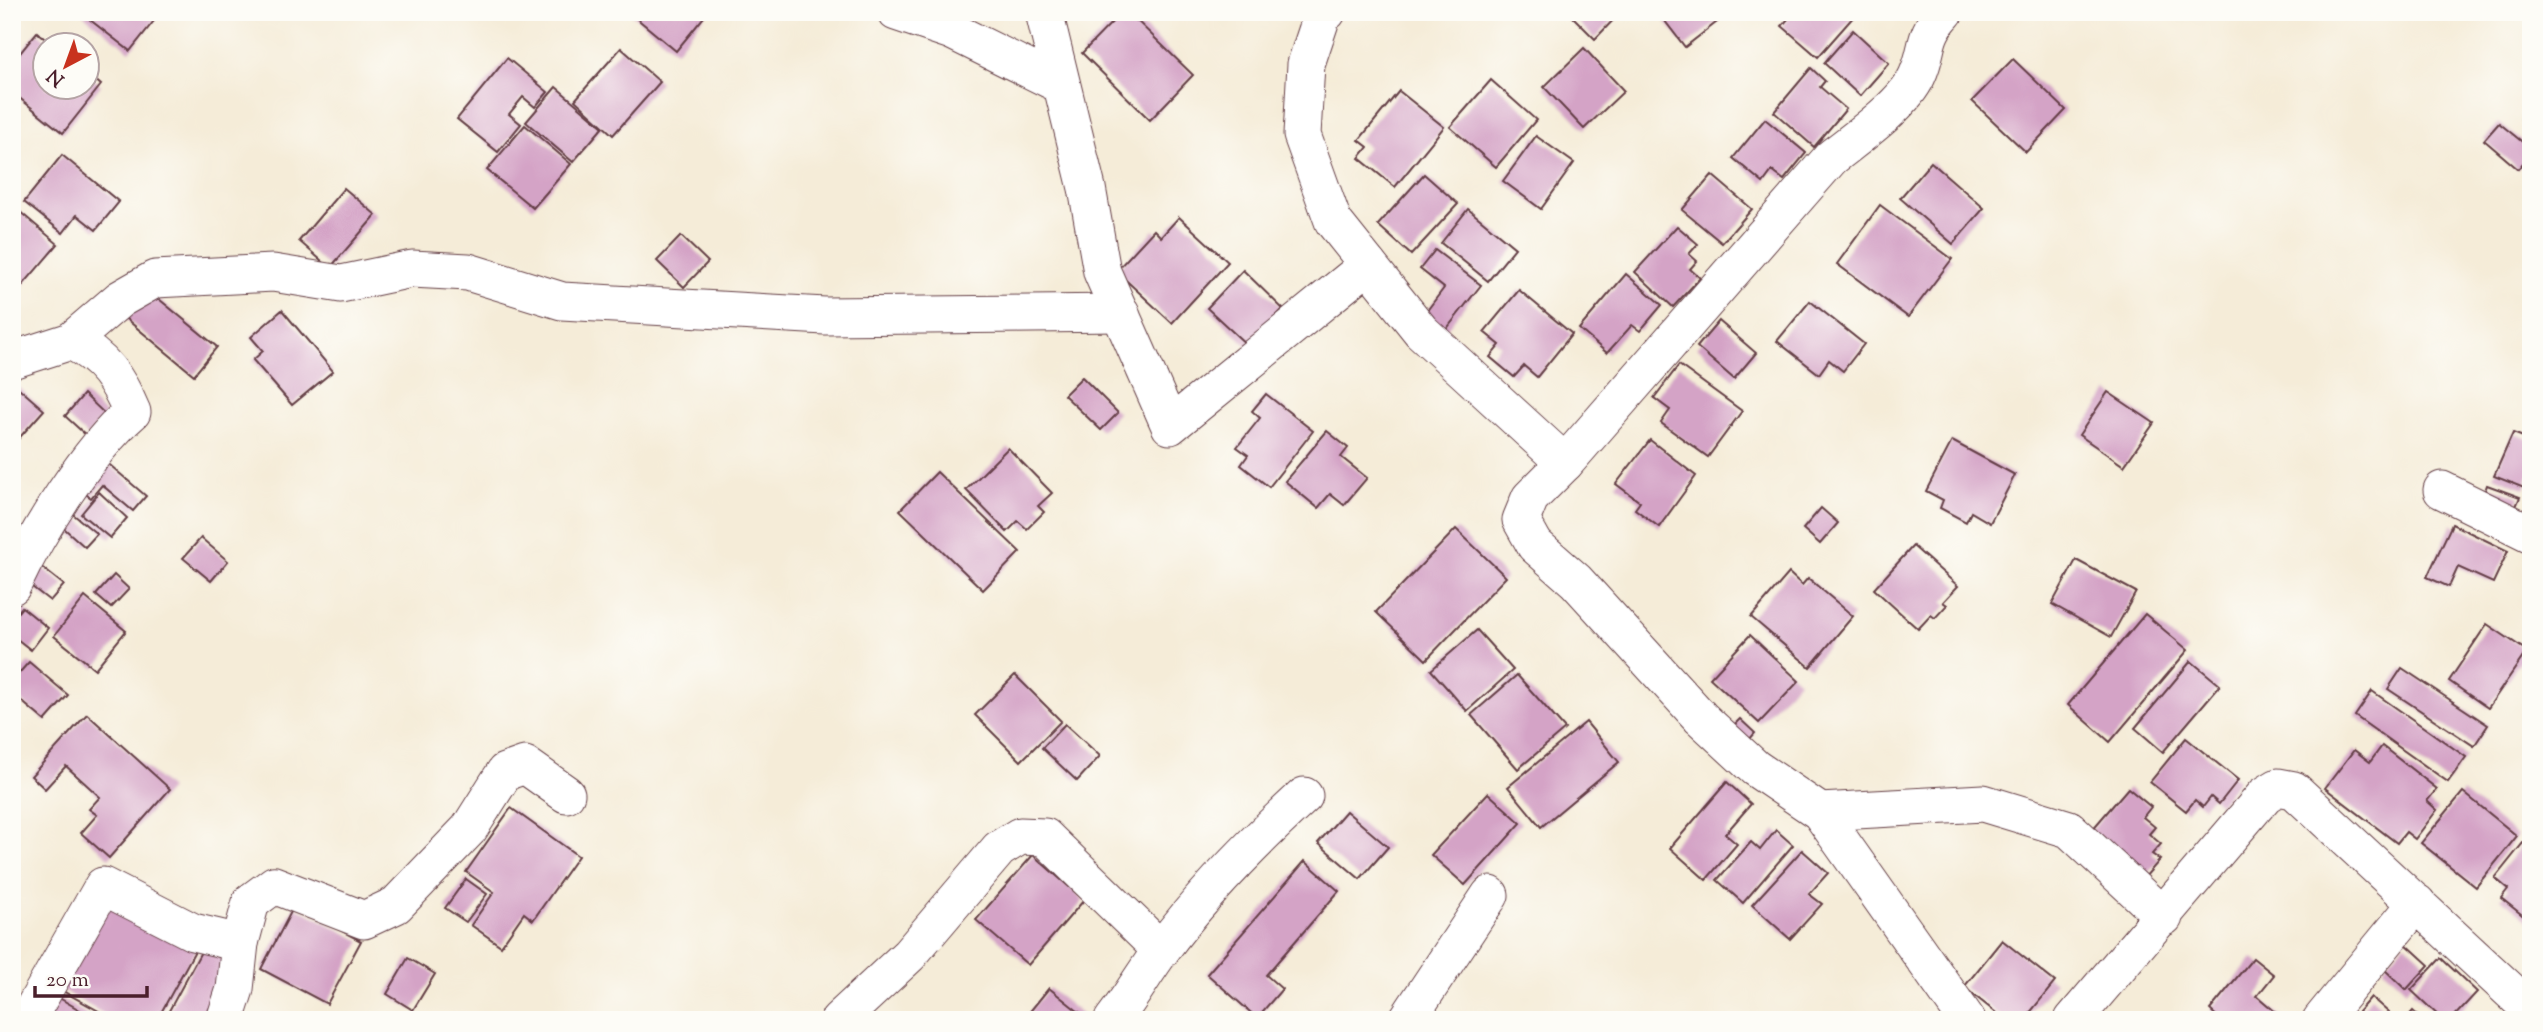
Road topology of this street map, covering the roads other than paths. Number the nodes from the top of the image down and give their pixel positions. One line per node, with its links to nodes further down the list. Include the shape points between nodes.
1 (897, 12): 5 (street, via 952,31)
2 (1044, 12): 5 (street)
3 (1323, 13): 6 (street, via 1306,64 1302,135 1333,221)
4 (1929, 18): 10 (street, via 1917,77 1882,118 1831,159)
5 (1061, 85): 7 (street, via 1102,272)
6 (1368, 265): 7 (street, via 1170,426); 10 (street, via 1421,331)
7 (1121, 313): 8 (street, via 825,316 562,302 468,272 412,269 341,284 273,273 155,279 120,299)
8 (71, 341): 9 (street); 13 (street, via 88,350 119,380 132,412 86,465)
9 (12, 360)
10 (1565, 463): 16 (street, via 1530,498 1521,520 1535,545 1576,581 1701,719 1755,768)
11 (2442, 490): 12 (street)
12 (2531, 534)
13 (12, 586)
14 (566, 794): 20 (street, via 525,765 505,772 469,829 396,905 364,920 274,886 251,902)
15 (1304, 796): 21 (street, via 1227,871)
16 (1821, 812): 19 (street, via 1983,803 2045,821 2069,829); 28 (street)
17 (1490, 895): 27 (street)
18 (2417, 902): 19 (street, via 2294,790 2277,787 2265,795); 22 (street); 30 (street)
19 (2164, 917): 29 (street)
20 (240, 943): 23 (street, via 193,932 103,886); 24 (street, via 235,989)
21 (1161, 950): 25 (street, via 1045,836 1020,835 999,849 909,955); 26 (street)
22 (2531, 1010)
23 (27, 1020)
24 (225, 1020)
25 (839, 1020)
26 (1113, 1020)
27 (1407, 1020)
28 (1967, 1020)
29 (2073, 1020)
30 (2321, 1020)

